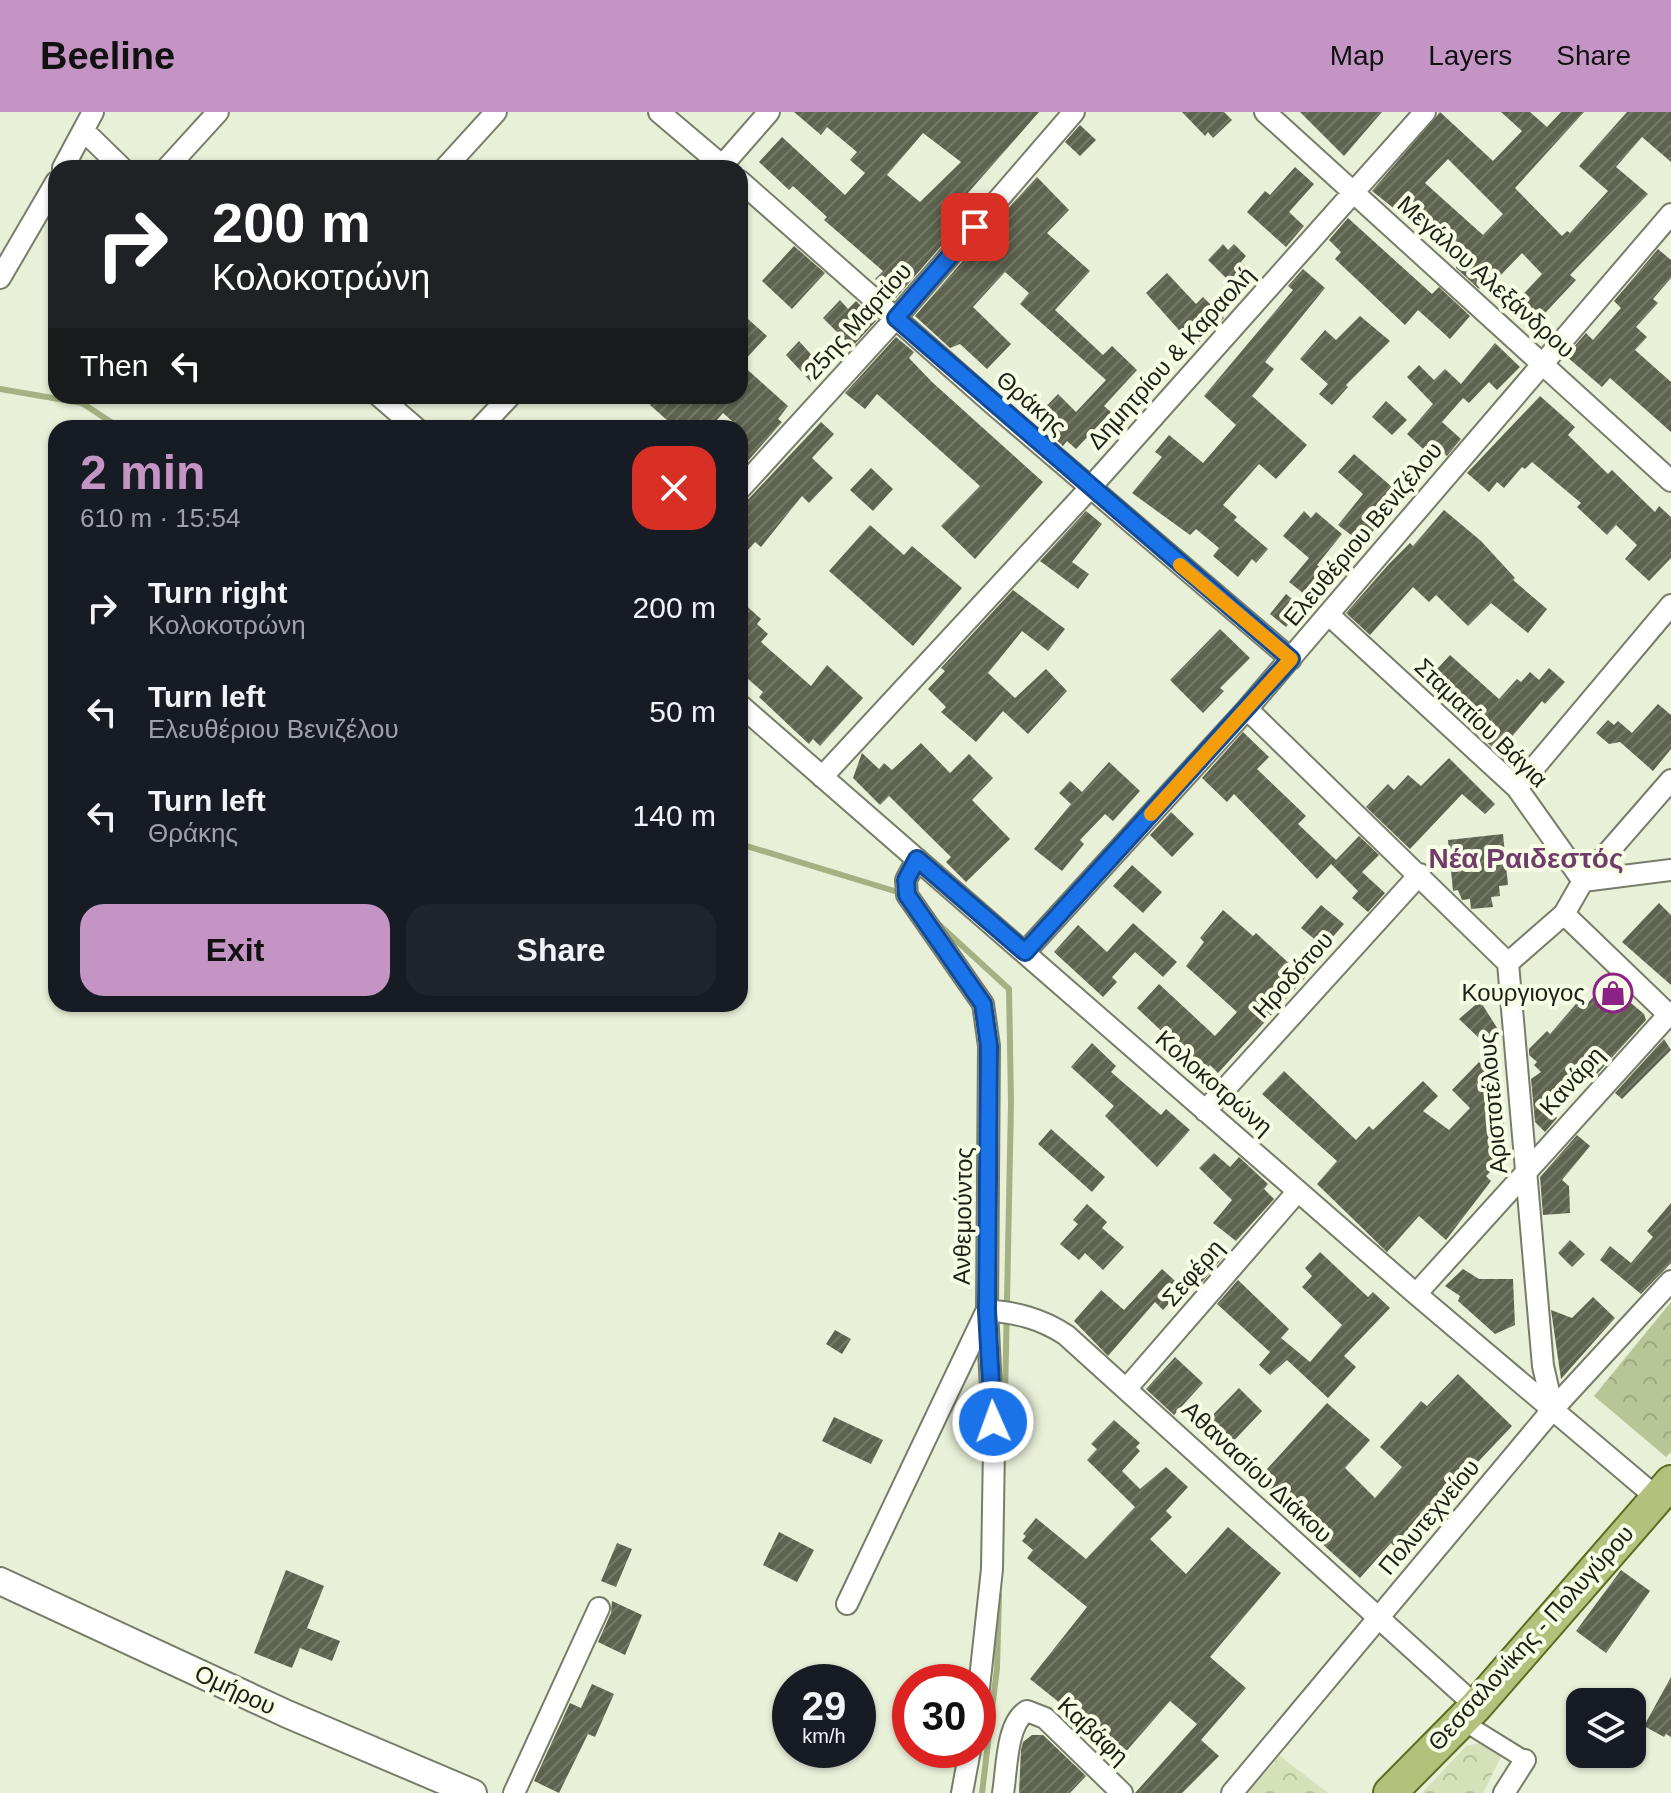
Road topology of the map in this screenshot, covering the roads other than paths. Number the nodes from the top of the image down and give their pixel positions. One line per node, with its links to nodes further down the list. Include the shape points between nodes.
1 (93, 112): 9 (street)
2 (218, 112): 12 (street)
3 (496, 112): 13 (street)
4 (659, 112): 14 (street)
5 (769, 112): 15 (street)
6 (1074, 112): 21 (street, 25ης Μαρτίου)
7 (1265, 112): 17 (street, Μεγάλου Αλεξάνδρου)
8 (1425, 112): 17 (street, Δημητρίου & Καραολή)
9 (84, 131): 10 (street); 11 (street)
10 (68, 160)
11 (114, 160)
12 (174, 160)
13 (452, 160)
14 (714, 160)
15 (728, 160)
16 (748, 188): 21 (street, Θράκης)
17 (1352, 193): 22 (street, Μεγάλου Αλεξάνδρου); 29 (street, Δημητρίου & Καραολή)
18 (48, 196): 20 (street)
19 (1671, 214): 22 (street, Ελευθέριου Βενιζέλου)
20 (0, 278)
21 (896, 318): 27 (street, 25ης Μαρτίου); 29 (street, Θράκης)
22 (1544, 362): 28 (street, Μεγάλου Αλεξάνδρου); 31 (street, Ελευθέριου Βενιζέλου)
23 (388, 404): 25 (street)
24 (502, 404): 26 (street)
25 (407, 420)
26 (488, 420)
27 (748, 480)
28 (1671, 481)
29 (1090, 488): 32 (street, Θράκης); 35 (street, Δημητρίου & Καραολή)
30 (1671, 605): 37 (street)
31 (1329, 615): 32 (street, Ελευθέριου Βενιζέλου); 37 (street, Σταματίου Βάγια)
32 (1291, 659): 33 (street, Ελευθέριου Βενιζέλου)
33 (1247, 709): 40 (street); 43 (street, Ελευθέριου Βενιζέλου)
34 (748, 712): 35 (street, Κολοκοτρώνη)
35 (822, 777): 38 (street, Κολοκοτρώνη)
36 (1671, 780): 41 (street)
37 (1517, 788): 41 (street, Σταματίου Βάγια)
38 (917, 859): 43 (street, Κολοκοτρώνη); 51 (street, Ανθεμούντος, via 906,880 907,895 983,1004 991,1112)
39 (1671, 870): 41 (street)
40 (1420, 874): 44 (street); 46 (street, Ηροδότου)
41 (1583, 881): 42 (street)
42 (1564, 914): 44 (street); 45 (street)
43 (1025, 952): 46 (street, Κολοκοτρώνη)
44 (1508, 963): 47 (street, Αριστοτέλους)
45 (1670, 1015): 47 (street, Κανάρη)
46 (1205, 1111): 48 (street, Κολοκοτρώνη)
47 (1525, 1172): 50 (street, Κανάρη); 53 (street, Αριστοτέλους, via 1543,1366)
48 (1298, 1191): 50 (street, Κολοκοτρώνη); 52 (street, Σεφέρη)
49 (1671, 1281): 53 (street, Πολυτεχνείου)
50 (1416, 1294): 53 (street, Κολοκοτρώνη)
51 (987, 1310): 52 (street, Αθανασίου Διάκου, via 1045,1322); 56 (street); 59 (street, Ανθεμούντος, via 994,1447 992,1569)
52 (1127, 1388): 58 (street, Αθανασίου Διάκου)
53 (1553, 1409): 54 (street, Κολοκοτρώνη); 58 (street, Πολυτεχνείου)
54 (1664, 1490): 60 (main road, Θεσσαλονίκης - Πολυγύρου)
55 (0, 1581): 63 (street, Ομήρου)
56 (847, 1604)
57 (599, 1608): 64 (street)
58 (1378, 1619): 60 (street, Αθανασίου Διάκου); 68 (street, Πολυτεχνείου)
59 (982, 1664)
60 (1469, 1713): 61 (street); 69 (main road, Θεσσαλονίκης - Πολυγύρου)
61 (1525, 1760): 70 (street)
62 (967, 1768): 65 (street)
63 (473, 1793)
64 (514, 1793)
65 (962, 1793)
66 (1003, 1793): 67 (street, Καβάφη, via 1014,1728 1018,1716 1027,1711 1045,1718)
67 (1122, 1793)
68 (1232, 1793)
69 (1390, 1793)
70 (1504, 1793)

